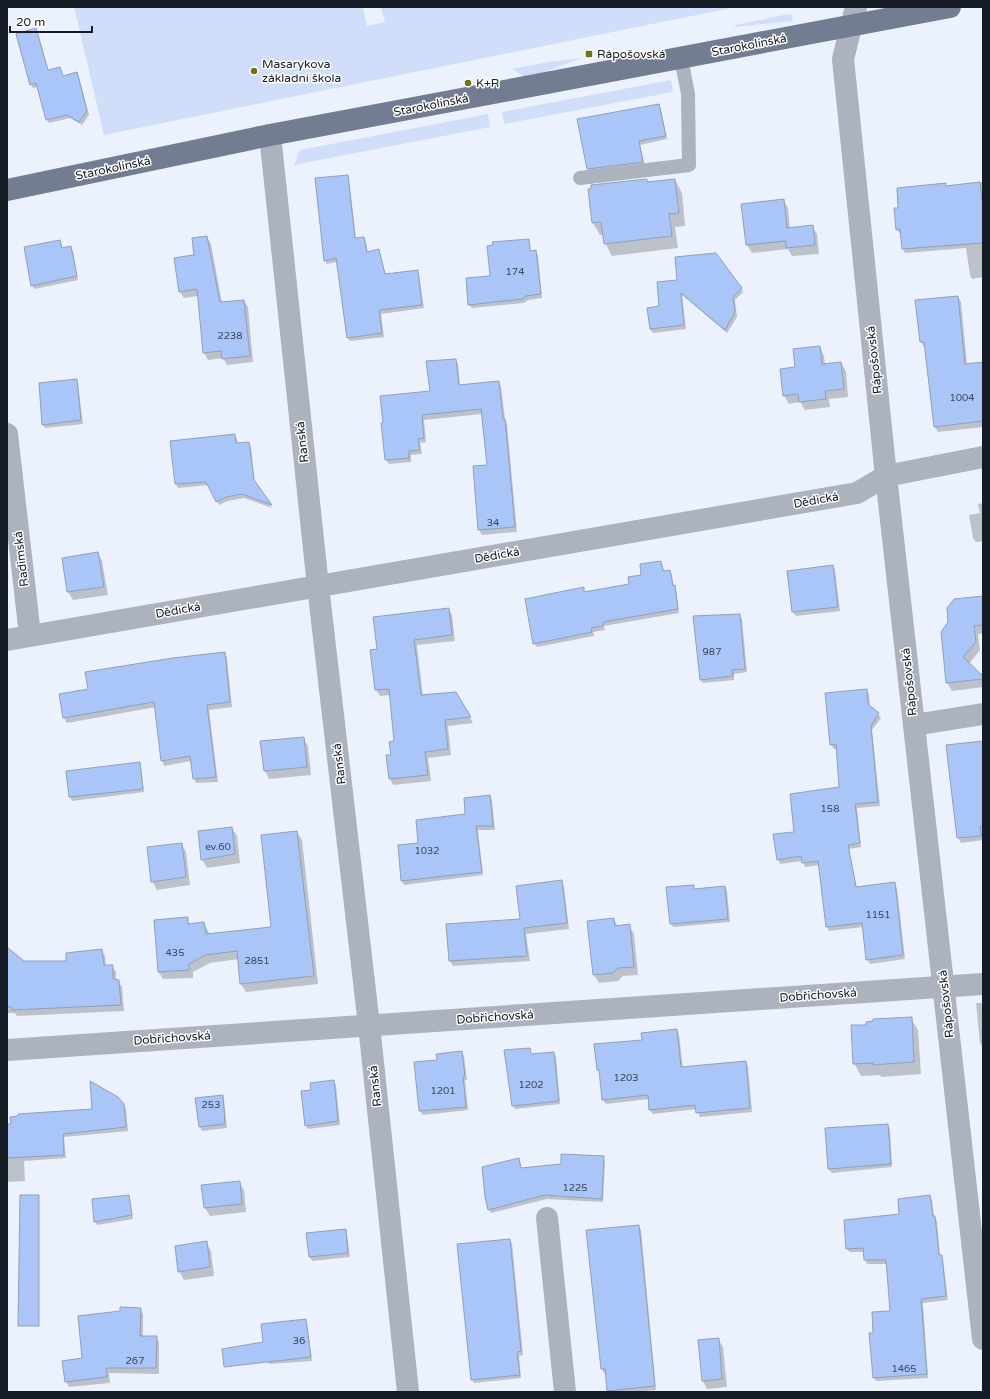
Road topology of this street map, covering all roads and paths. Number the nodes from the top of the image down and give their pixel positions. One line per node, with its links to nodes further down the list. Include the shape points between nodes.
1 (950, 7): 2 (main road, Starokolínská)
2 (854, 16): 3 (main road, Starokolínská); 9 (street, Rápošovská, via 843,59)
3 (681, 58): 4 (main road, Starokolínská); 5 (lane, via 688,94 689,165)
4 (270, 135): 6 (main road, Starokolínská); 10 (street, Ranská)
5 (580, 178)
6 (7, 190)
7 (7, 434): 11 (street, Radimská)
8 (983, 457): 9 (street, Dědická)
9 (886, 476): 10 (street, Dědická, via 857,493); 14 (street, Rápošovská)
10 (318, 586): 11 (street, Dědická); 17 (street, Ranská)
11 (30, 635): 12 (street, Dědická)
12 (7, 640)
13 (983, 714): 14 (street)
14 (914, 726): 16 (street, Rápošovská)
15 (983, 984): 16 (street, Dobřichovská)
16 (944, 986): 17 (street, Dobřichovská); 20 (street, Rápošovská)
17 (369, 1025): 18 (street, Dobřichovská); 21 (street, Ranská)
18 (7, 1050)
19 (547, 1218): 22 (street)
20 (983, 1339)
21 (408, 1392)
22 (566, 1392)

